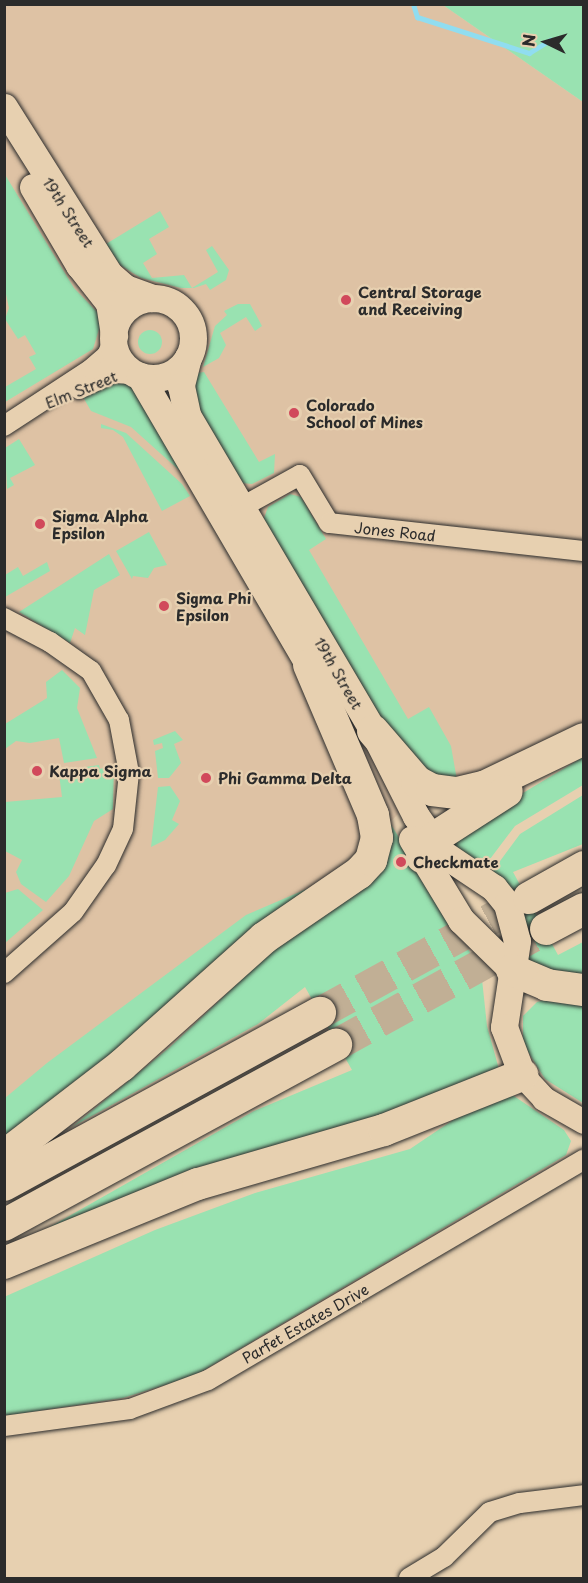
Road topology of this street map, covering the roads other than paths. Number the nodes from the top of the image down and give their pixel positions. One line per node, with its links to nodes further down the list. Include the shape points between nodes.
1 (4, 106): 3 (main road, 19th Street, via 109,274 126,288)
2 (4, 139): 4 (main road, 19th Street, via 79,265 109,303)
3 (153, 298): 4 (main road, via 127,308); 5 (main road, via 168,300 185,313 194,338)
4 (114, 338): 6 (main road, via 118,357); 7 (street, Elm Street, via 106,355 91,369)
5 (188, 357): 6 (main road, via 167,376); 9 (main road, 19th Street, via 181,386 187,415)
6 (138, 375): 7 (street, Elm Street, via 114,373); 12 (main road, 19th Street, via 153,391)
7 (27, 412): 8 (street, Elm Street)
8 (4, 426)
9 (242, 507): 10 (street, Jones Road, via 300,475 328,524); 13 (main road, 19th Street)
10 (584, 551)
11 (4, 618): 21 (street, via 50,642 99,682 119,720 129,773 123,829 106,866 73,912)
12 (309, 665): 15 (main road, 19th Street); 27 (highway, via 373,815 377,838 371,860 359,873 264,938 116,1071)
13 (372, 731): 14 (highway, via 409,777 432,790 452,793 484,787); 15 (main road, 19th Street)
14 (584, 741): 15 (highway)
15 (427, 849): 20 (main road, 19th Street, via 461,920); 20 (main road, 19th Street, via 448,858 504,898 517,934)
16 (584, 867): 17 (highway)
17 (529, 898)
18 (584, 909): 19 (highway)
19 (546, 929)
20 (512, 970): 22 (highway, via 547,985); 25 (main road, 19th Street, via 504,1027)
21 (4, 973)
22 (584, 990)
23 (321, 1014): 29 (highway)
24 (336, 1045): 30 (highway)
25 (522, 1074): 26 (street, 19th Street, via 544,1099); 31 (highway, via 384,1130 198,1184)
26 (584, 1122)
27 (4, 1156)
28 (584, 1159): 32 (street, Parfet Estates Drive, via 208,1380 130,1409)
29 (4, 1185)
30 (4, 1225)
31 (4, 1263)
32 (4, 1426)
33 (584, 1495): 34 (street, via 520,1503 490,1512 444,1557)
34 (409, 1578)

